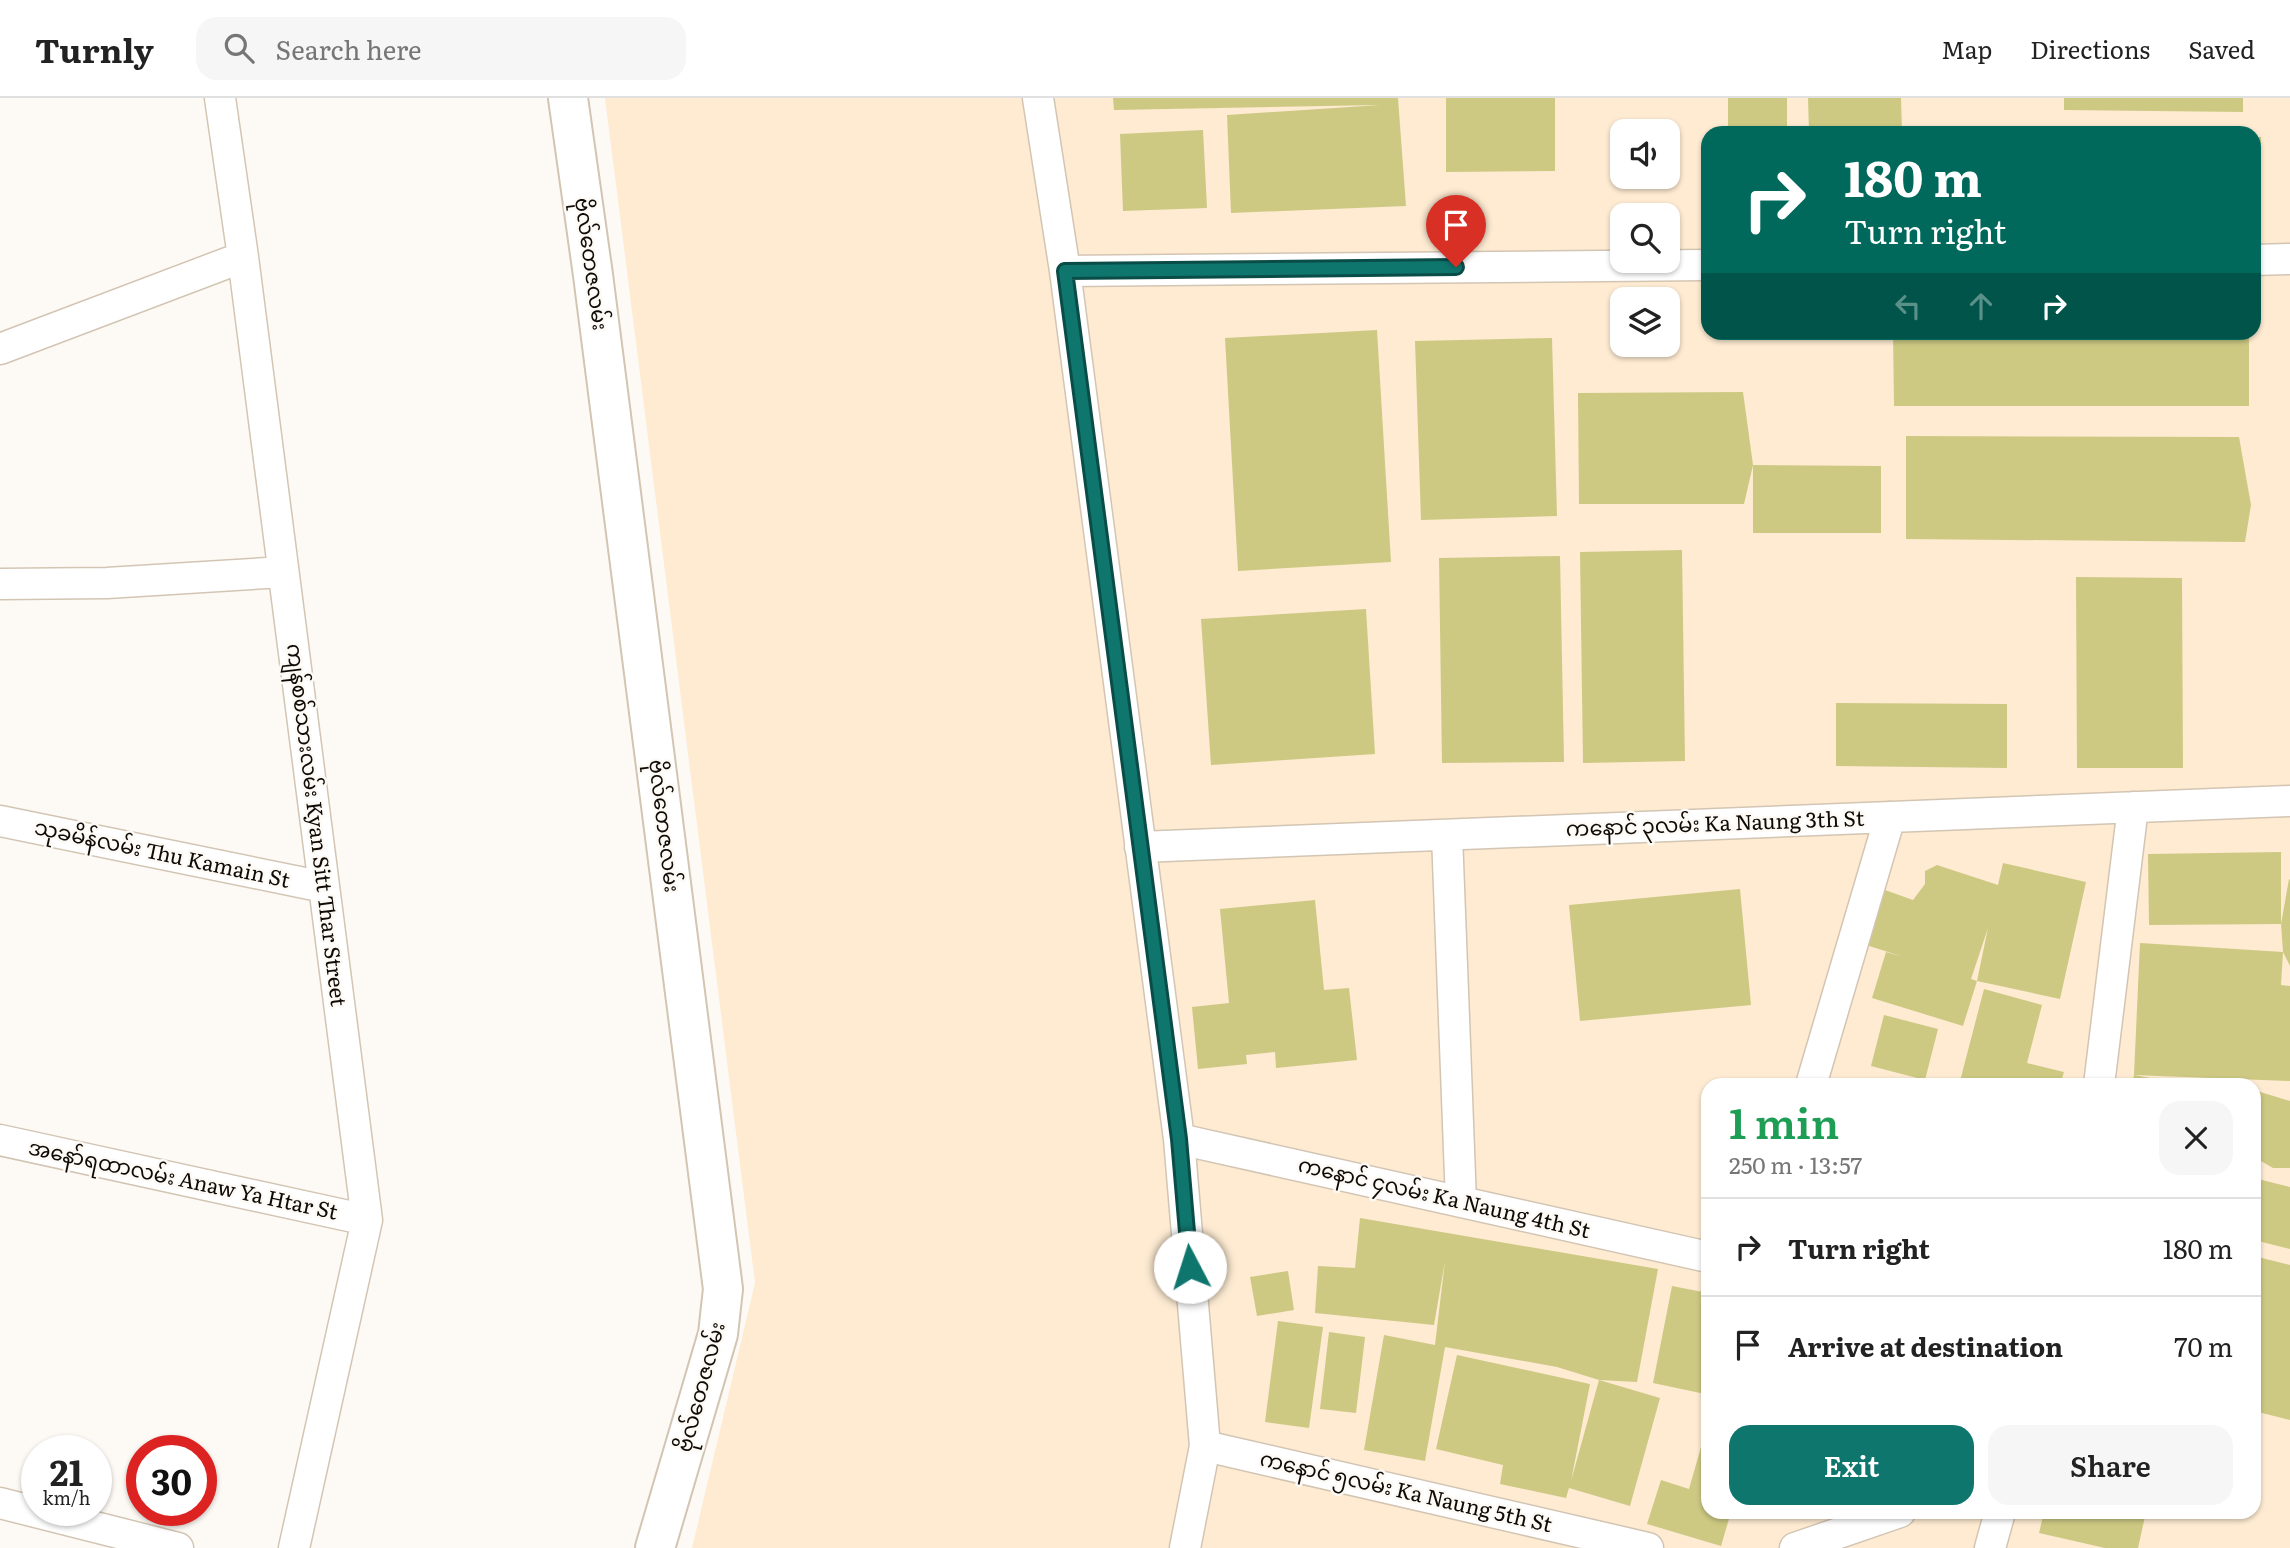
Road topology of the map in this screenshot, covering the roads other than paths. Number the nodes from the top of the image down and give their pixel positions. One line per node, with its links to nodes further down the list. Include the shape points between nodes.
1 (220, 98): 4 (street, ကျန်စစ်သားလမ်း Kyan Sitt Thar Street)
2 (568, 98): 32 (main road, ဗိုလ်တေဇလမ်း, via 723,1289 718,1334)
3 (1038, 98): 8 (street)
4 (243, 257): 9 (street); 10 (street, ကျန်စစ်သားလမ်း Kyan Sitt Thar Street)
5 (2290, 259): 6 (street)
6 (2261, 260)
7 (1701, 265): 8 (street)
8 (1065, 271): 17 (street)
9 (0, 349)
10 (284, 572): 11 (street, via 107,583); 18 (street, ကျန်စစ်သားလမ်း Kyan Sitt Thar Street)
11 (0, 584)
12 (2290, 801): 13 (street, ကနောင် ၃လမ်း Ka Naung 3th St)
13 (2133, 807): 14 (street, ကနောင် ၃လမ်း Ka Naung 3th St); 20 (street)
14 (1889, 817): 16 (street, ကနောင် ၃လမ်း Ka Naung 3th St); 19 (street)
15 (0, 821): 18 (street, သုခမိန်လမ်း Thu Kamain St)
16 (1447, 835): 17 (street, ကနောင် ၃လမ်း Ka Naung 3th St); 23 (street)
17 (1140, 847): 21 (street)
18 (324, 887): 24 (street, ကျန်စစ်သားလမ်း Kyan Sitt Thar Street)
19 (1813, 1078)
20 (2100, 1078)
21 (1179, 1139): 23 (street, ကနောင် ၄လမ်း Ka Naung 4th St); 26 (street)
22 (0, 1140): 24 (street, အနော်ရထာလမ်း Anaw Ya Htar St)
23 (1461, 1202): 25 (street, ကနောင် ၄လမ်း Ka Naung 4th St)
24 (367, 1220): 31 (street, ကျန်စစ်သားလမ်း Kyan Sitt Thar Street)
25 (1701, 1256)
26 (1205, 1446): 33 (street); 34 (street, ကနောင် ၅လမ်း Ka Naung 5th St)
27 (0, 1503): 30 (street)
28 (1879, 1519): 35 (street)
29 (1998, 1519): 36 (street)
30 (178, 1548)
31 (294, 1548)
32 (655, 1548)
33 (1185, 1548)
34 (1648, 1548)
35 (1795, 1548)
36 (1990, 1548)

